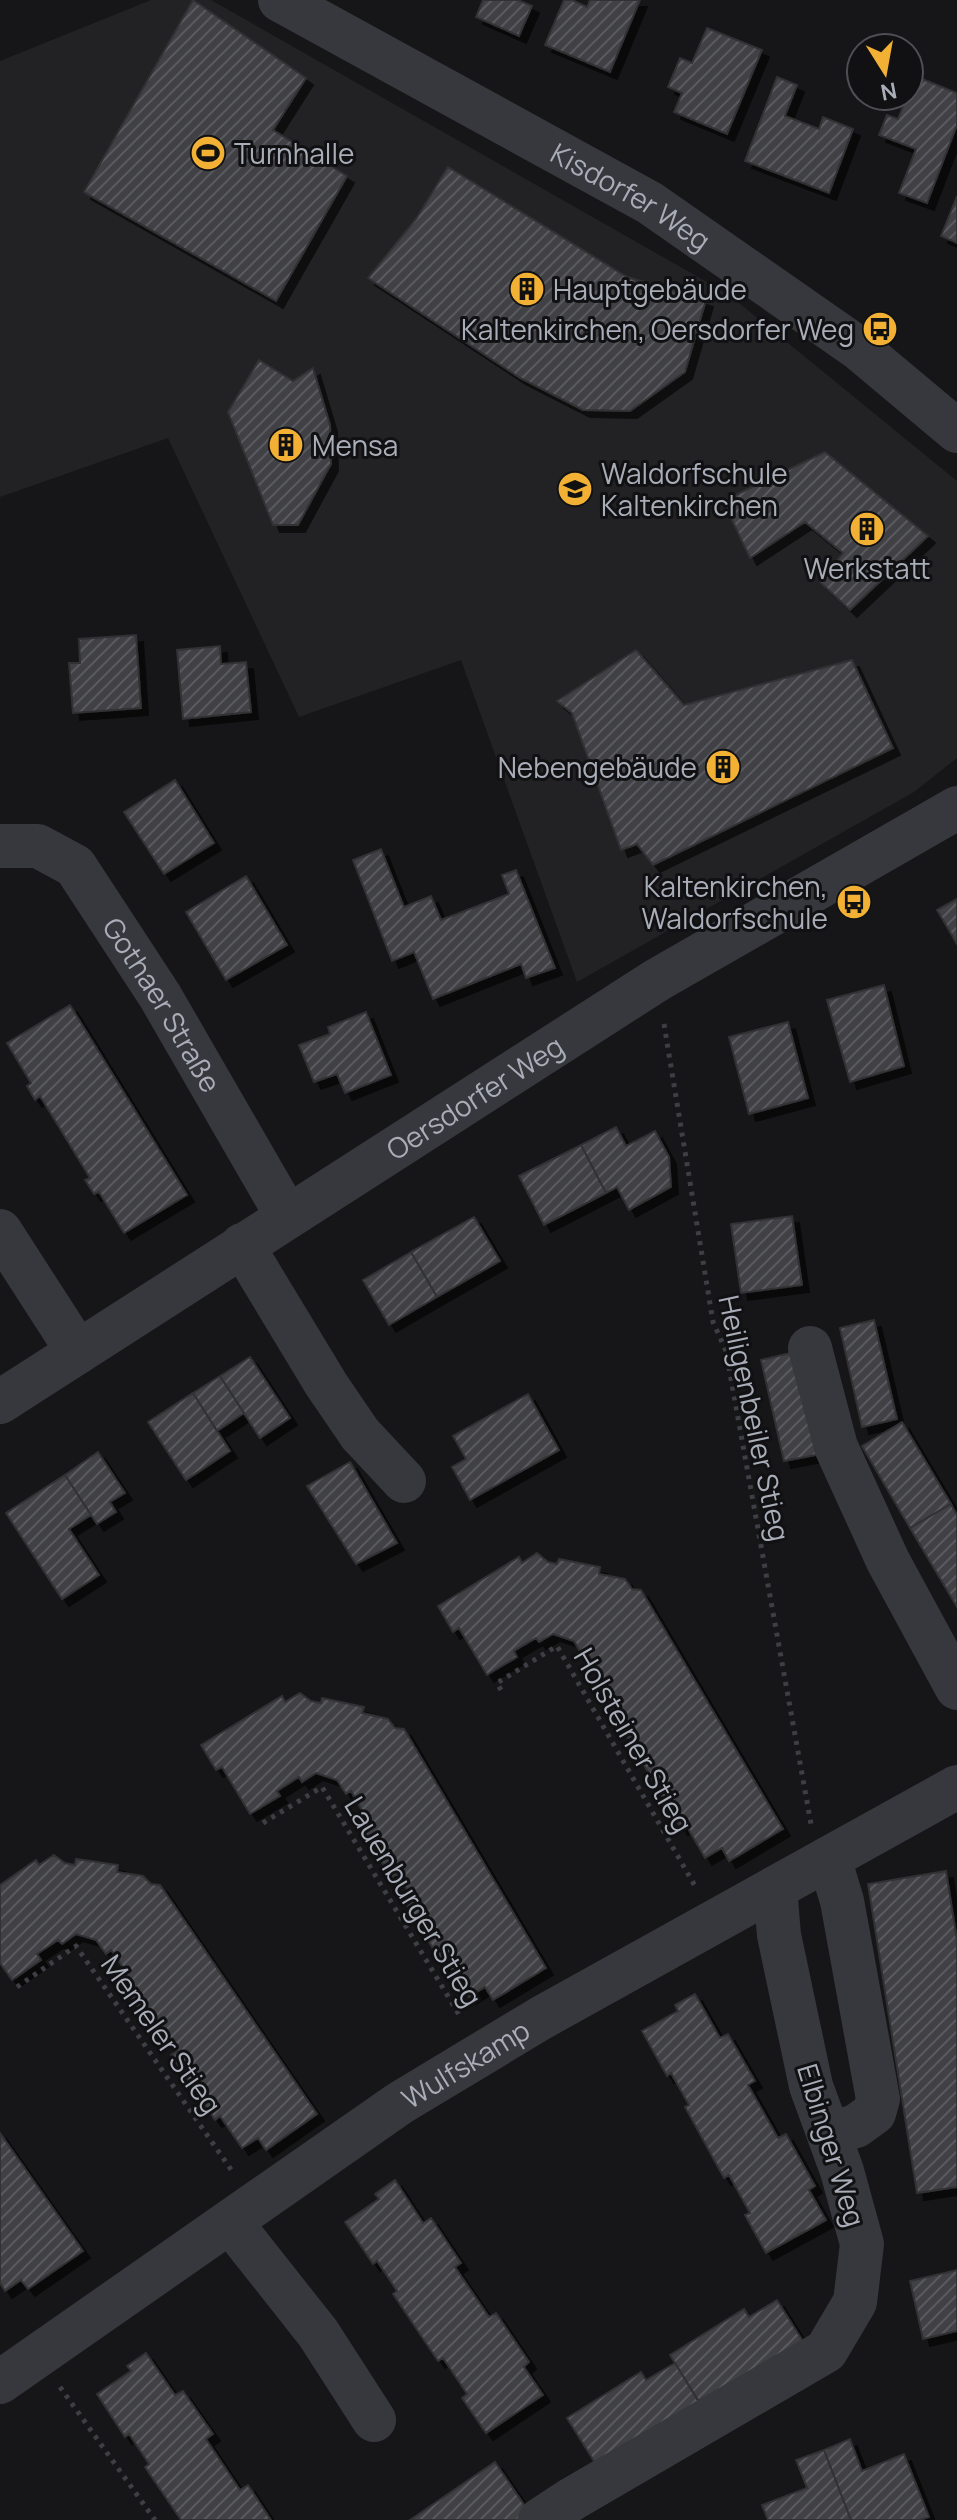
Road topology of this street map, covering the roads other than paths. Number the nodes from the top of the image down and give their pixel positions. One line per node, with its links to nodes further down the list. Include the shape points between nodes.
1 (280, 0): 2 (street, Kisdorfer Weg, via 650,203 858,348)
2 (957, 431)
3 (957, 808): 5 (street, Oersdorfer Weg, via 657,980)
4 (0, 846): 5 (street, Gothaer Straße, via 38,846 75,866 160,996)
5 (287, 1216): 7 (street, Oersdorfer Weg)
6 (0, 1231): 9 (street)
7 (242, 1245): 9 (street, Oersdorfer Weg); 11 (street, via 360,1434)
8 (810, 1348): 12 (street, via 836,1447 888,1561)
9 (78, 1352): 10 (street, Oersdorfer Weg)
10 (0, 1402)
11 (404, 1481)
12 (957, 1688)
13 (957, 1787): 14 (street, Wulfskamp)
14 (824, 1861): 15 (street, Wulfskamp); 16 (street, via 842,1901 878,2099 865,2120)
15 (775, 1888): 16 (street, Elbinger Weg, via 779,1935 811,2086); 17 (street, Wulfskamp, via 400,2103)
16 (829, 2134): 20 (street, Elbinger Weg, via 862,2244 855,2302 826,2351)
17 (243, 2214): 18 (street, Wulfskamp); 19 (street)
18 (1, 2381)
19 (374, 2420)
20 (540, 2520)

